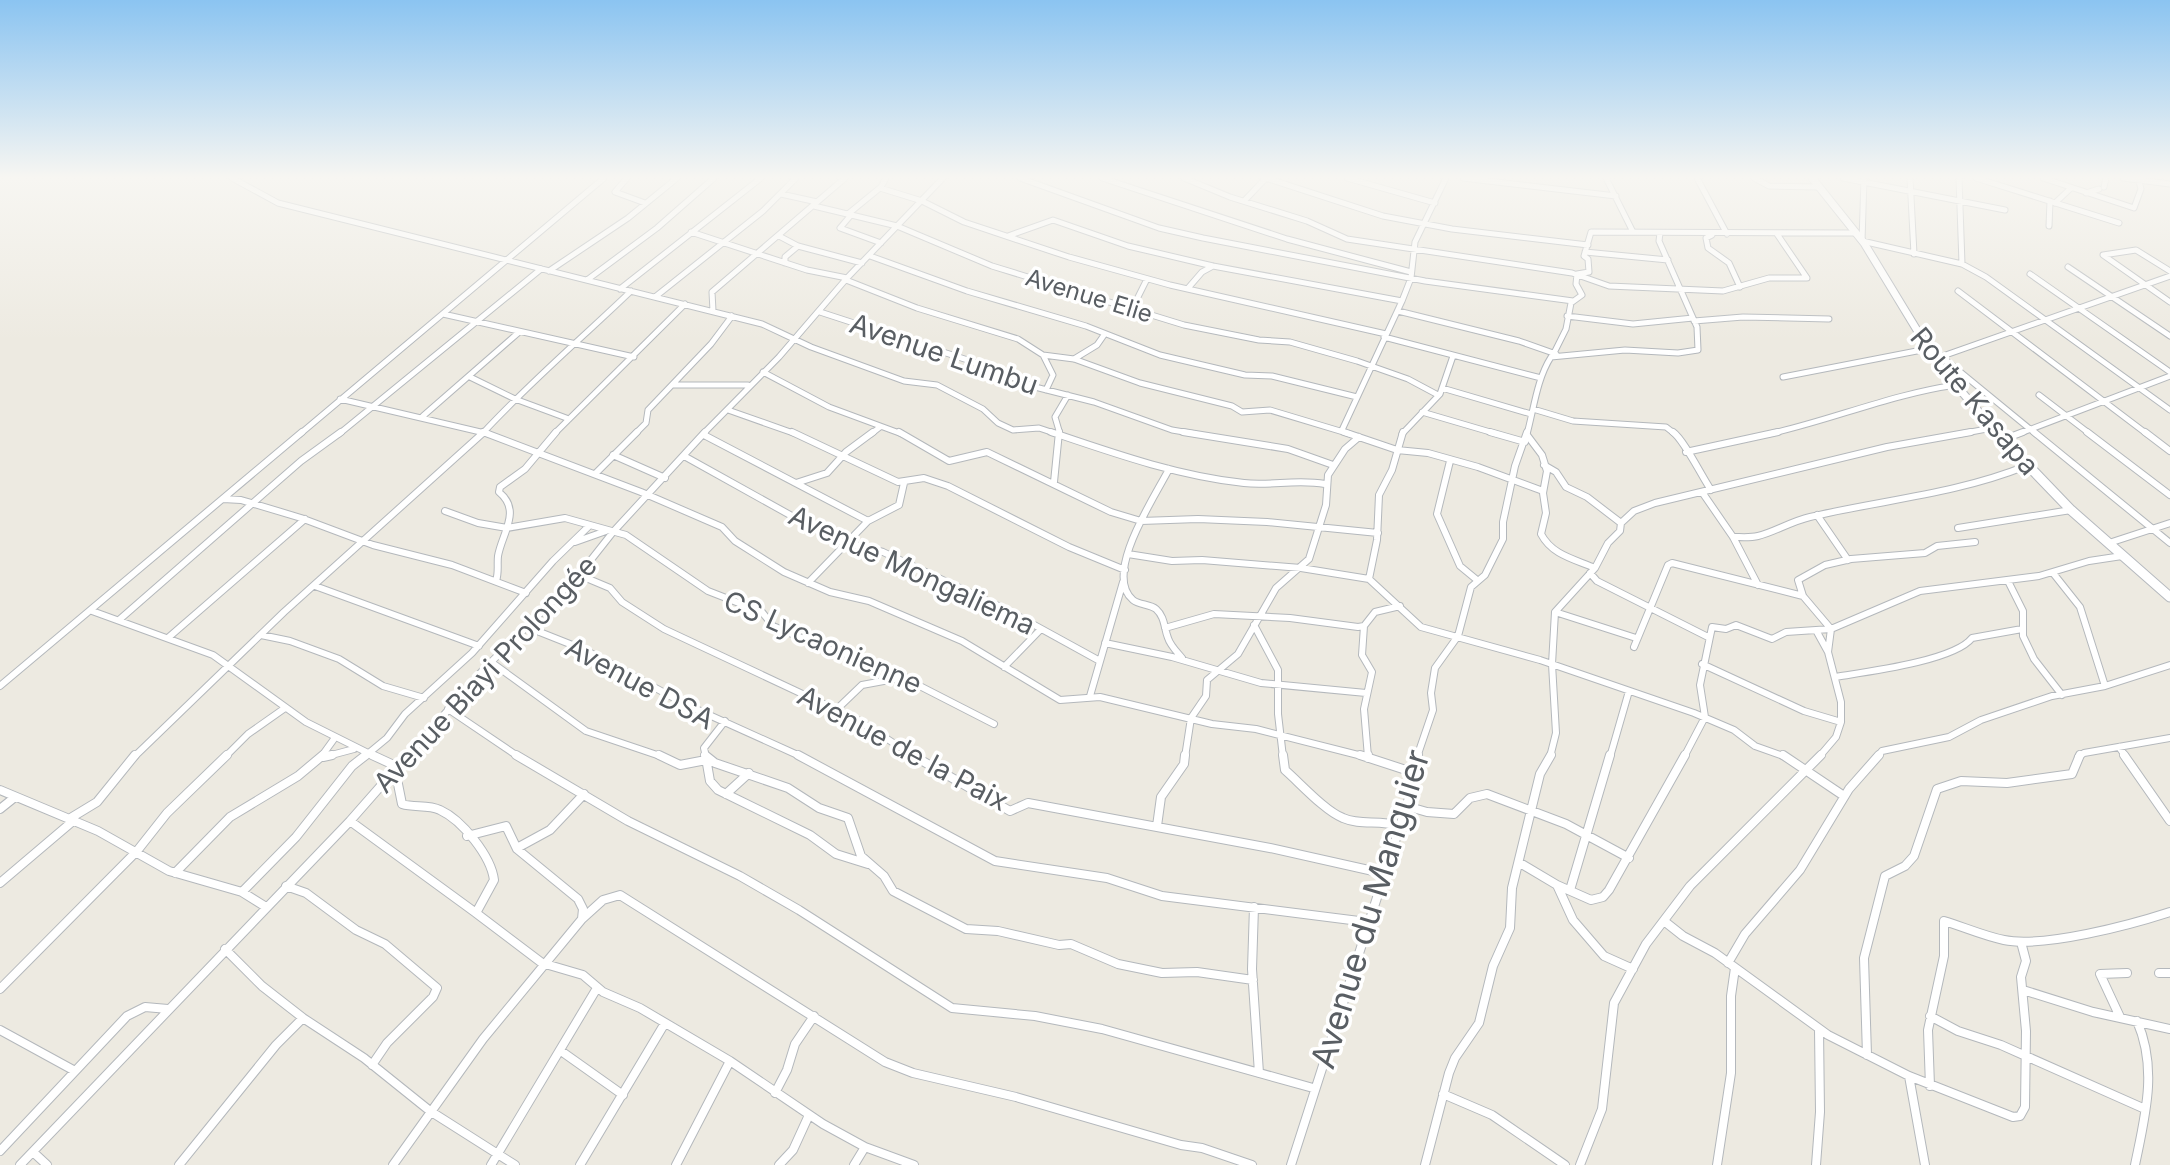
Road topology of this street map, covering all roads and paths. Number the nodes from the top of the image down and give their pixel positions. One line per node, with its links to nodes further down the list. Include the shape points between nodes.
1 (393, 232): 43 (street)
2 (540, 232): 43 (street)
3 (604, 232): 50 (street)
4 (651, 232): 57 (street)
5 (691, 232): 61 (street)
6 (692, 232): 33 (street)
7 (736, 232): 33 (street)
8 (783, 232): 30 (street)
9 (852, 232): 34 (street)
10 (891, 232): 34 (street, Avenue Biayi Prolongée)
11 (911, 232): 72 (street, Avenue Elie, via 975,261)
12 (997, 232): 31 (street)
13 (1018, 232): 31 (street)
14 (1089, 232): 47 (street)
15 (1177, 232): 54 (street)
16 (1268, 232): 54 (street)
17 (1332, 232): 37 (street)
18 (1420, 232): 37 (street)
19 (1490, 232): 35 (street)
20 (1593, 232): 35 (street)
21 (1643, 232): 25 (street)
22 (1862, 232): 32 (street)
23 (1913, 232): 40 (street)
24 (1960, 232): 46 (street)
25 (1660, 233): 27 (street); 42 (street)
26 (1855, 233): 29 (street); 32 (main road, Route Kasapa)
27 (1716, 234): 28 (street); 60 (street, via 1706,238 1708,248 1729,263)
28 (1727, 234): 29 (street)
29 (1777, 234): 60 (street, via 1807,278 1769,278)
30 (779, 236): 36 (street); 39 (street)
31 (1008, 236): 56 (street)
32 (1862, 241): 40 (street); 90 (main road, Route Kasapa)
33 (724, 243): 39 (street); 66 (street)
34 (881, 243): 41 (street, Avenue Biayi Prolongée)
35 (1588, 245): 38 (street)
36 (798, 246): 44 (street); 45 (street)
37 (1415, 250): 52 (street); 54 (street)
38 (1585, 252): 42 (street); 52 (street, via 1589,272)
39 (758, 254): 44 (street); 73 (street, via 712,292)
40 (1914, 254): 46 (street)
41 (870, 256): 45 (street, Avenue Biayi Prolongée); 85 (street)
42 (1668, 260): 62 (street)
43 (506, 261): 49 (street); 76 (street)
44 (785, 263): 55 (street)
45 (862, 263): 55 (street, Avenue Biayi Prolongée)
46 (1962, 264): 81 (street)
47 (1213, 266): 59 (street); 67 (street)
48 (2068, 267): 65 (street)
49 (541, 269): 50 (street); 82 (street)
50 (549, 271): 57 (street)
51 (2170, 273): 58 (street); 58 (street, via 2136,250 2103,255)
52 (1577, 274): 62 (street, via 1609,286); 68 (street, via 1582,295)
53 (2030, 274): 71 (street)
54 (1411, 275): 67 (street); 68 (street)
55 (846, 279): 75 (street, Avenue Biayi Prolongée); 92 (street, via 1018,339)
56 (1147, 279): 59 (street); 72 (street)
57 (587, 280): 61 (street)
58 (2145, 285): 65 (street); 69 (street)
59 (1189, 287): 86 (street)
60 (1740, 287): 62 (street)
61 (620, 289): 63 (street)
62 (1679, 290): 79 (street)
63 (631, 291): 66 (street); 89 (street)
64 (1958, 291): 83 (street)
65 (2111, 296): 71 (street); 87 (street)
66 (655, 297): 70 (street)
67 (1402, 301): 74 (street)
68 (1573, 301): 78 (street)
69 (2170, 302)
70 (685, 304): 73 (street); 95 (street)
71 (2079, 308): 81 (street); 100 (street)
72 (1132, 309): 98 (street, Avenue Elie)
73 (713, 311): 77 (street)
74 (1398, 311): 86 (street); 91 (street)
75 (820, 312): 88 (street, Avenue Biayi Prolongée); 109 (street, Avenue Lumbu)
76 (443, 314): 82 (street); 114 (street)
77 (732, 316): 88 (street); 104 (street)
78 (1567, 316): 79 (street, via 1601,324); 91 (street)
79 (1693, 319): 80 (street); 94 (street, via 1699,346 1695,352 1616,350)
80 (1829, 319)
81 (2043, 319): 83 (street); 108 (street)
82 (474, 323): 84 (street); 117 (street)
83 (2010, 332): 96 (street); 116 (street)
84 (518, 333): 89 (street); 101 (street)
85 (1104, 335): 97 (street); 113 (street, via 1160,355)
86 (1385, 336): 93 (street); 98 (street)
87 (2170, 336)
88 (795, 337): 99 (street, Avenue Biayi Prolongée); 131 (street, via 904,381 937,385 1013,430 1034,428)
89 (576, 342): 95 (street); 115 (street)
90 (1927, 349): 96 (main road, Route Kasapa); 102 (street)
91 (1554, 353): 94 (street)
92 (1043, 355): 97 (street); 109 (street, via 1053,375)
93 (1453, 356): 103 (street); 107 (street)
94 (1563, 356): 103 (street, via 1548,359)
95 (634, 357): 124 (street)
96 (1938, 358): 106 (main road, Route Kasapa); 127 (street)
97 (1074, 359): 128 (street, via 1242,412 1270,410)
98 (1371, 365): 111 (street, Avenue Elie); 113 (street)
99 (763, 372): 105 (street, Avenue Biayi Prolongée); 125 (street)
100 (2170, 374): 108 (street)
101 (470, 377): 115 (street); 123 (street)
102 (1783, 377)
103 (1541, 378): 120 (street, Avenue du Manguier)
104 (672, 385): 105 (street); 139 (street, via 648,410 646,423)
105 (748, 385): 118 (street, Avenue Biayi Prolongée)
106 (1956, 385): 126 (main road, Route Kasapa); 138 (street)
107 (1442, 388): 111 (street); 120 (street)
108 (2139, 388): 116 (street); 119 (street)
109 (1046, 390): 110 (street, Avenue Lumbu)
110 (1068, 395): 131 (street, via 1055,417); 143 (street, Avenue Lumbu, via 1172,430 1288,449)
111 (1438, 395): 121 (street)
112 (2039, 395): 122 (street)
113 (1357, 397): 128 (street)
114 (340, 399): 117 (street); 159 (street)
115 (515, 399): 124 (street); 129 (street)
116 (2104, 402): 122 (street); 137 (street)
117 (370, 407): 123 (street); 160 (street)
118 (728, 410): 130 (street, Avenue Biayi Prolongée); 141 (street, via 775,424)
119 (2170, 410)
120 (1532, 411): 133 (street, Avenue du Manguier); 138 (street, via 1573,421 1666,427 1678,434)
121 (1422, 412): 133 (street); 135 (street, via 1405,428)
122 (2066, 415): 127 (street); 157 (street)
123 (423, 416): 129 (street)
124 (569, 419): 136 (street)
125 (881, 427): 141 (street); 150 (street, via 949,461 987,452)
126 (1992, 428): 134 (main road, Route Kasapa); 154 (street, via 1887,447)
127 (2028, 429): 134 (street); 173 (street)
128 (1342, 430): 132 (street)
129 (484, 432): 136 (street); 177 (street)
130 (704, 435): 140 (street, Avenue Biayi Prolongée); 151 (street)
131 (1060, 435): 146 (street); 150 (street)
132 (1359, 437): 135 (street); 143 (street)
133 (1526, 439): 144 (street, via 1541,450); 149 (street, Avenue du Manguier)
134 (2002, 440): 145 (main road, Route Kasapa)
135 (1397, 450): 142 (street); 175 (street, via 1379,495)
136 (538, 451): 147 (street); 171 (street, via 499,490 511,507)
137 (2170, 451)
138 (1686, 452): 154 (street)
139 (613, 455): 147 (street); 148 (street)
140 (684, 456): 148 (street, Avenue Biayi Prolongée); 180 (street, Avenue Mongaliema)
141 (842, 456): 151 (street, via 827,473); 152 (street)
142 (1450, 461): 149 (street); 192 (street, via 1437,514 1460,566)
143 (1333, 465): 153 (street)
144 (1544, 465): 155 (street, via 1549,484); 167 (street, via 1566,487)
145 (2026, 466): 161 (main road, Route Kasapa); 163 (street, via 1901,501)
146 (1169, 469): 153 (street, via 1249,484); 166 (street)
147 (595, 474): 158 (street)
148 (665, 478): 158 (street, Avenue Biayi Prolongée)
149 (1513, 480): 155 (street); 192 (street, Avenue du Manguier, via 1503,539 1485,575)
150 (1054, 482): 166 (street, via 1111,512)
151 (796, 483): 165 (street)
152 (904, 483): 165 (street, via 899,505); 187 (street, via 920,478 943,485 1095,561)
153 (1325, 484): 170 (street)
154 (1711, 490): 156 (street)
155 (1543, 491): 188 (street, via 1546,513 1541,534 1547,545)
156 (1702, 492): 167 (street, via 1643,507); 176 (street)
157 (2170, 495)
158 (648, 496): 174 (street, Avenue Biayi Prolongée); 196 (street, via 722,527 747,550)
159 (223, 499): 160 (street); 204 (street)
160 (252, 504): 164 (street); 207 (street)
161 (2071, 510): 172 (street); 181 (main road, Route Kasapa)
162 (445, 511): 171 (street)
163 (1817, 515): 176 (street, via 1760,536); 185 (street)
164 (305, 519): 177 (street); 218 (street)
165 (868, 521): 180 (street)
166 (1141, 521): 170 (street); 183 (street)
167 (1621, 523): 188 (street)
168 (2170, 523): 173 (street)
169 (589, 526): 171 (street, CS Lycaonienne, via 558,518); 174 (street, CS Lycaonienne); 179 (street)
170 (1320, 527): 175 (street); 186 (street)
171 (507, 528): 193 (street)
172 (1958, 528)
173 (2153, 529): 181 (street); 182 (street)
174 (610, 531): 179 (street); 190 (street, Avenue Biayi Prolongée); 234 (street, CS Lycaonienne, via 635,540 708,591 762,612 773,626)
175 (1378, 533): 191 (street)
176 (1733, 537): 197 (street)
177 (363, 541): 193 (street); 198 (street)
178 (1975, 542): 185 (street)
179 (572, 543): 199 (street)
180 (846, 543): 196 (street); 212 (street, Avenue Mongaliema, via 883,552)
181 (2109, 543): 184 (main road, Route Kasapa)
182 (2170, 543)
183 (1128, 554): 186 (street); 187 (street)
184 (2122, 556): 189 (street); 201 (main road, Route Kasapa)
185 (1848, 560): 200 (street, via 1800,577)
186 (1301, 568): 191 (street); 206 (street, via 1276,588)
187 (1125, 570): 195 (street)
188 (1592, 571): 202 (street, via 1613,589); 205 (street)
189 (2053, 573): 194 (street); 238 (street, via 2080,607)
190 (579, 575): 210 (street, Avenue Biayi Prolongée); 246 (street, Avenue de la Paix, via 610,588 664,629)
191 (1369, 579): 203 (street)
192 (1477, 580): 217 (street, Avenue du Manguier)
193 (496, 581): 199 (street)
194 (2008, 581): 213 (street, via 1920,591); 214 (street, via 2023,611)
195 (1123, 582): 211 (street, via 1133,600 1156,609); 221 (street)
196 (808, 583): 232 (street, via 930,627)
197 (1758, 585): 200 (street); 202 (street, via 1672,563)
198 (315, 586): 216 (street); 222 (street)
199 (526, 593): 222 (street)
200 (1803, 596): 213 (street)
201 (2170, 597)
202 (1649, 605): 219 (street); 220 (street)
203 (1400, 606): 209 (street, via 1375,612); 217 (street, via 1421,627)
204 (91, 611): 207 (street); 237 (street)
205 (1555, 612): 220 (street); 229 (street)
206 (1260, 617): 208 (street); 209 (street); 211 (street, via 1214,614)
207 (119, 620): 218 (street)
208 (1254, 625): 233 (street, via 1238,654); 236 (street, via 1273,655)
209 (1364, 626): 240 (street, via 1362,655 1372,672)
210 (527, 627): 227 (street, Avenue Biayi Prolongée); 249 (street, Avenue DSA, via 585,650)
211 (1165, 628): 226 (street)
212 (1041, 629): 225 (street, Avenue Mongaliema); 232 (street)
213 (1831, 629): 215 (street); 224 (street)
214 (2022, 629): 235 (street, via 1972,638 1965,647 1905,665); 241 (street, via 2034,659)
215 (1817, 632): 219 (street, via 1786,632 1772,639 1736,625 1712,627); 224 (street)
216 (261, 635): 228 (street); 243 (street, via 339,659 383,686)
217 (1458, 636): 229 (street); 262 (street, Avenue du Manguier, via 1435,668 1433,710)
218 (169, 637): 228 (street)
219 (1708, 637): 230 (street)
220 (1636, 638): 223 (street)
221 (1105, 643): 225 (street); 226 (street)
222 (479, 646): 243 (street)
223 (1634, 647)
224 (1828, 652): 235 (street)
225 (1098, 660): 242 (street)
226 (1184, 661): 233 (street)
227 (491, 662): 245 (street, Avenue Biayi Prolongée); 259 (street, via 586,731 680,765)
228 (231, 664): 244 (street); 274 (street, via 130,759 106,794)
229 (1552, 664): 239 (street); 273 (street, via 1556,733)
230 (1702, 664): 247 (street); 250 (street, via 1799,711)
231 (2170, 665): 238 (street)
232 (1004, 667): 242 (street, via 1060,700)
233 (1217, 671): 236 (street); 248 (street, via 1207,680 1206,696)
234 (905, 677): 246 (street, via 862,685); 251 (street, CS Lycaonienne)
235 (1835, 677): 250 (street)
236 (1280, 685): 240 (street); 252 (street)
237 (0, 686)
238 (2105, 686): 241 (street)
239 (1629, 691): 247 (street); 280 (street)
240 (1366, 693): 260 (street)
241 (2062, 695): 269 (street, via 1981,720 1949,737 1882,751)
242 (1090, 696): 248 (street)
243 (424, 698): 257 (street)
244 (285, 708): 254 (street); 283 (street, via 238,743 167,813)
245 (448, 709): 261 (street, Avenue Biayi Prolongée); 267 (street)
246 (837, 709): 277 (street, Avenue de la Paix, via 1003,808 1012,811 1028,803)
247 (1705, 717): 263 (street, via 1755,746 1780,753); 284 (street)
248 (1191, 718): 252 (street); 277 (street, via 1184,764 1161,797)
249 (725, 721): 259 (street, Avenue DSA, via 704,748); 296 (street, via 821,765 995,861 1107,878 1162,896)
250 (1841, 722): 263 (street, via 1836,737)
251 (994, 724)
252 (1282, 735): 260 (street); 278 (street, via 1285,770 1341,818)
253 (2170, 738): 255 (street)
254 (334, 739): 256 (street); 258 (street)
255 (2119, 747): 276 (street); 325 (street, via 2079,755 2072,774 2007,783 1961,781 1937,789 1912,858 1885,876 1880,890 1863,962)
256 (354, 749): 257 (street); 258 (street)
257 (367, 752): 261 (street); 294 (street)
258 (322, 758): 288 (street, via 221,825)
259 (706, 758): 264 (street, Avenue DSA); 268 (street, via 710,781)
260 (1368, 758): 262 (street)
261 (398, 767): 265 (street, Avenue Biayi Prolongée)
262 (1412, 772): 271 (street, Avenue du Manguier)
263 (1806, 772): 269 (street); 300 (street, via 1697,879)
264 (749, 773): 268 (street); 281 (street, Avenue DSA, via 848,818)
265 (391, 775): 275 (street, Avenue Biayi Prolongée); 279 (street, via 402,804 446,812)
266 (0, 790): 270 (street)
267 (584, 794): 282 (street, via 550,830); 330 (street, via 799,910 952,1008 1086,1025)
268 (726, 794): 285 (street)
269 (1844, 796): 305 (street, via 1800,870 1745,934)
270 (15, 797): 272 (street); 274 (street)
271 (1406, 806): 273 (street, via 1454,814 1470,798 1487,794); 278 (street, Avenue du Manguier)
272 (0, 809)
273 (1531, 812): 280 (street); 286 (street)
274 (71, 820): 283 (street); 290 (street)
275 (350, 821): 292 (street, Avenue Biayi Prolongée); 298 (street)
276 (2170, 821)
277 (1157, 826): 289 (street, Avenue de la Paix)
278 (1398, 826): 289 (street, Avenue du Manguier)
279 (467, 836): 282 (street, via 506,826); 298 (street, via 493,866 495,877)
280 (1587, 837): 284 (street); 293 (street)
281 (858, 845): 285 (street); 287 (street, Avenue DSA)
282 (517, 848): 299 (street, via 581,898)
283 (137, 851): 288 (street); 312 (street)
284 (1629, 858): 293 (street, via 1604,899 1591,901)
285 (847, 859): 287 (street)
286 (1520, 863): 291 (street); 335 (street, via 1512,888 1510,928 1493,966 1486,1003 1472,1036 1455,1058)
287 (868, 864): 310 (street, Avenue DSA, via 898,896 966,929 1071,944 1118,964 1154,971)
288 (175, 873): 294 (street)
289 (1382, 873): 301 (street, Avenue du Manguier)
290 (0, 883)
291 (1557, 885): 293 (street); 306 (street, via 1573,920 1594,945 1604,956)
292 (286, 886): 295 (street, Avenue Biayi Prolongée); 328 (street, via 306,893 385,944 436,986 433,997)
293 (1570, 890)
294 (242, 892): 295 (street)
295 (266, 907): 303 (street, Avenue Biayi Prolongée)
296 (1254, 907): 301 (street); 310 (street)
297 (2170, 912): 302 (street, via 2122,928)
298 (476, 913): 304 (street)
299 (582, 919): 304 (street); 315 (street, via 609,897 626,897)
300 (1664, 921): 305 (street); 306 (street)
301 (1367, 922): 333 (street, Avenue du Manguier)
302 (2021, 942): 313 (street, via 2026,961); 316 (street, via 1944,921 1944,956)
303 (225, 949): 314 (street, Avenue Biayi Prolongée); 318 (street)
304 (542, 963): 311 (street, via 570,969); 338 (street)
305 (1732, 966): 321 (street); 360 (street, via 1732,1043)
306 (1633, 969): 359 (street, via 1614,1003 1605,1095)
307 (2127, 973): 317 (street, via 2100,974)
308 (2159, 973): 309 (street)
309 (2170, 973)
310 (1253, 980): 330 (street)
311 (597, 988): 320 (street); 324 (street)
312 (0, 989)
313 (2023, 990): 317 (street); 326 (street)
314 (168, 1009): 329 (street, via 134,1010); 342 (street, Avenue Biayi Prolongée)
315 (814, 1016): 334 (street, via 795,1044); 355 (street, via 862,1050 913,1073)
316 (1930, 1016): 326 (street); 332 (street)
317 (2120, 1017): 319 (street)
318 (303, 1018): 328 (street); 346 (street)
319 (2137, 1021): 322 (street); 337 (street, via 2148,1055)
320 (665, 1023): 327 (street); 336 (street)
321 (1819, 1029): 325 (street); 361 (street)
322 (2170, 1029)
323 (0, 1030): 329 (street)
324 (561, 1051): 336 (street); 343 (street)
325 (1867, 1055): 331 (street)
326 (2025, 1056): 332 (street, via 2025,1107 2020,1116); 337 (street)
327 (730, 1061): 334 (street); 351 (street)
328 (372, 1065): 338 (street)
329 (75, 1071): 341 (street)
330 (1259, 1073): 333 (street)
331 (1909, 1076): 332 (street); 362 (street)
332 (1930, 1086)
333 (1313, 1088): 356 (street, Avenue du Manguier)
334 (775, 1093): 339 (street)
335 (1443, 1094): 357 (street); 358 (street, via 1494,1116)
336 (623, 1095): 350 (street)
337 (2145, 1109): 363 (street)
338 (430, 1111): 343 (street); 347 (street)
339 (809, 1115): 340 (street); 352 (street, via 793,1150)
340 (865, 1147): 353 (street); 354 (street)
341 (0, 1151)
342 (33, 1152): 344 (street, Avenue Biayi Prolongée); 345 (street)
343 (499, 1154): 348 (street); 349 (street)
344 (20, 1165)
345 (47, 1165)
346 (179, 1165)
347 (393, 1165)
348 (491, 1165)
349 (515, 1165)
350 (580, 1165)
351 (676, 1165)
352 (779, 1165)
353 (854, 1165)
354 (914, 1165)
355 (1252, 1165)
356 (1291, 1165)
357 (1425, 1165)
358 (1565, 1165)
359 (1580, 1165)
360 (1717, 1165)
361 (1816, 1165)
362 (1925, 1165)
363 (2135, 1165)

